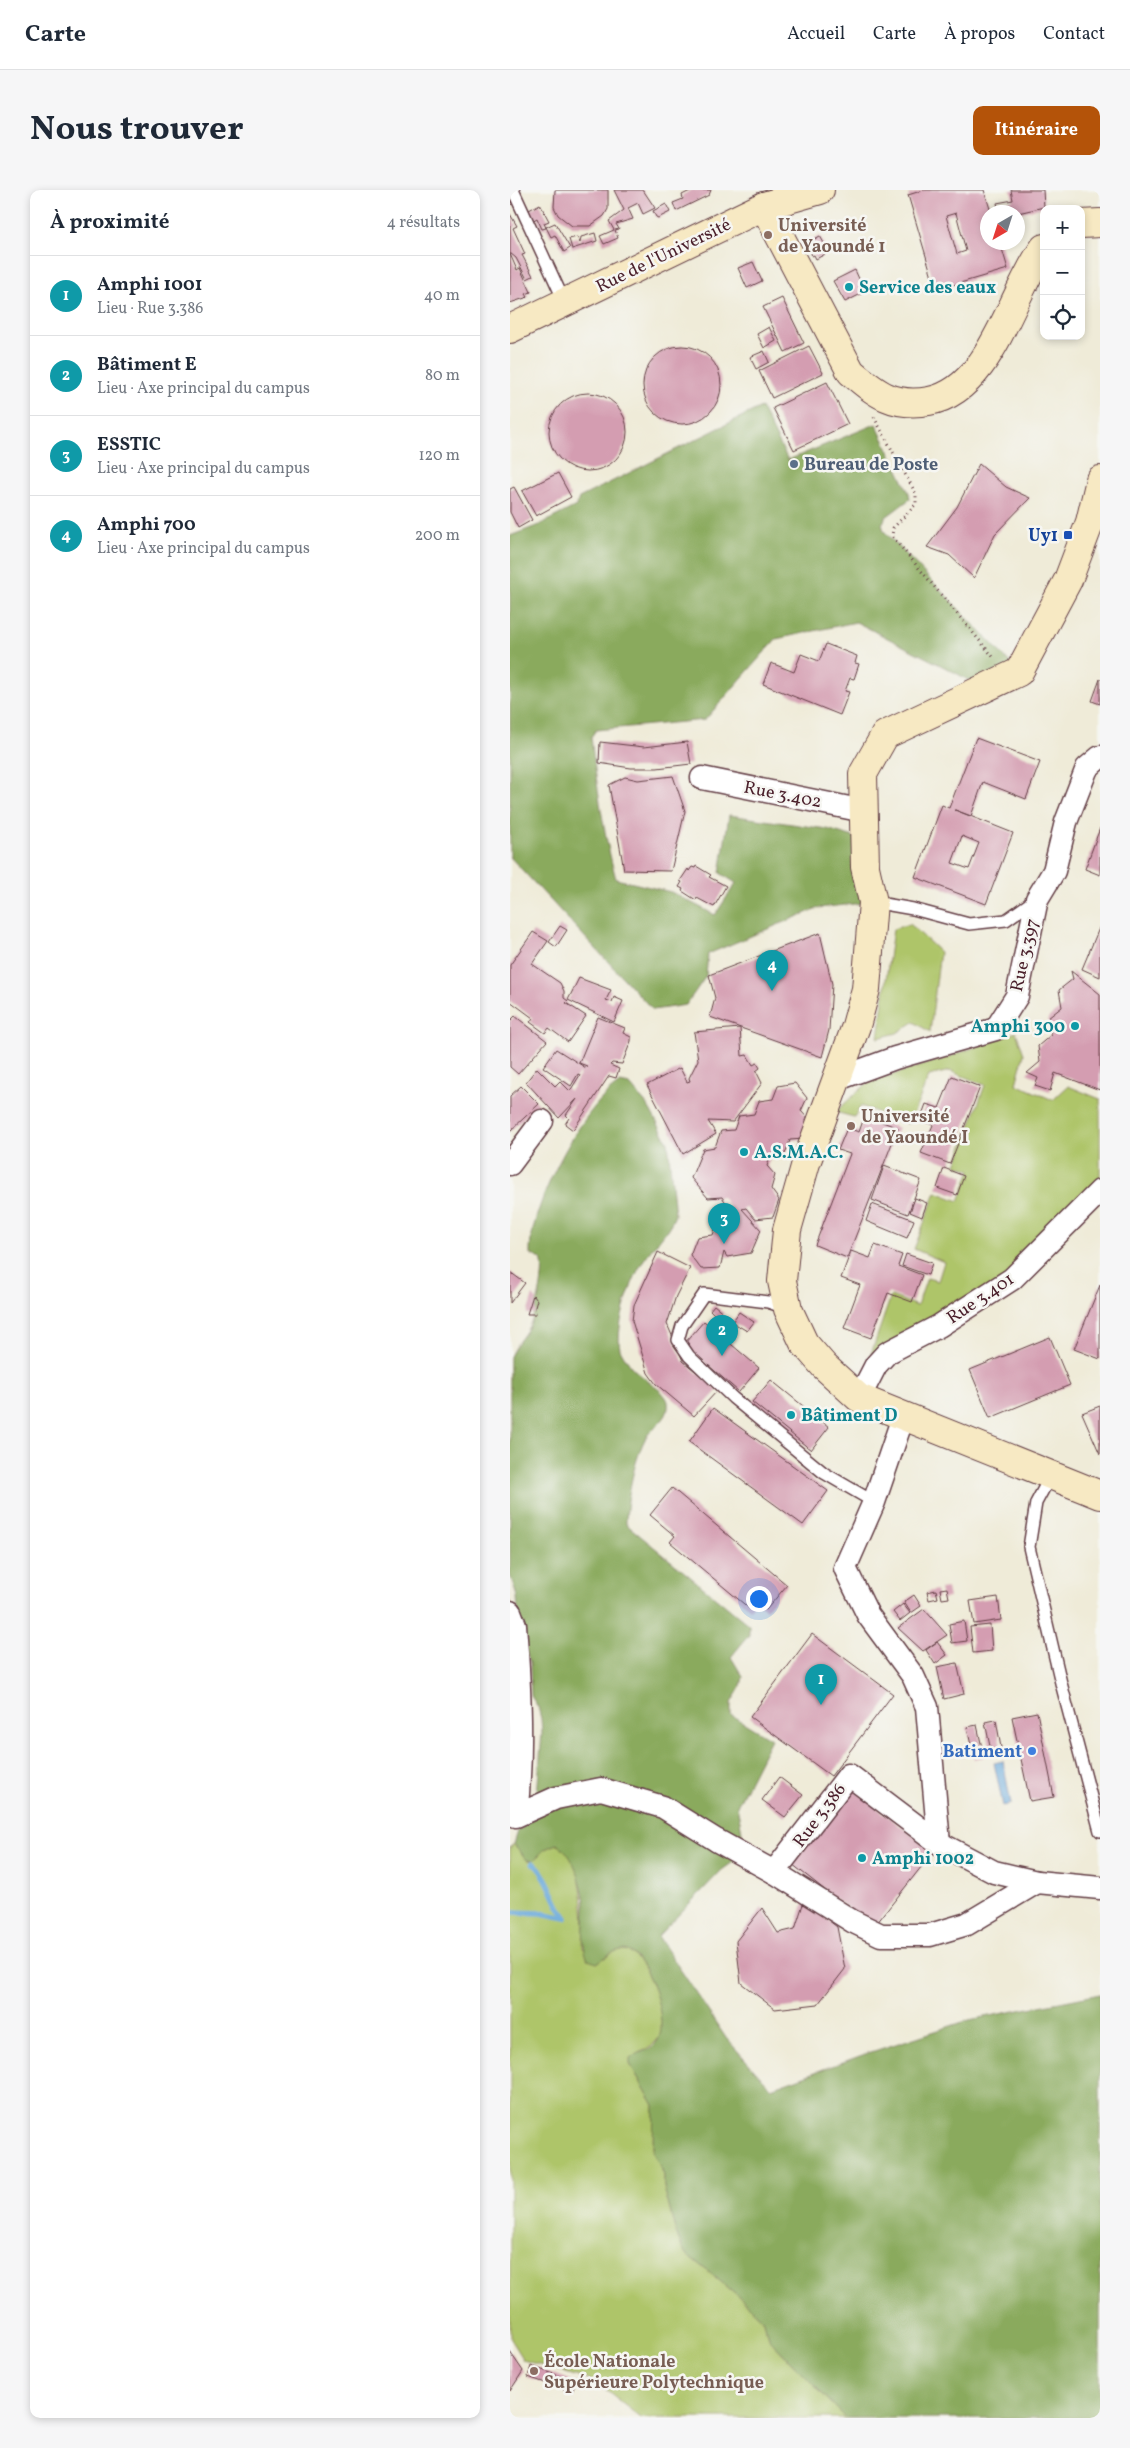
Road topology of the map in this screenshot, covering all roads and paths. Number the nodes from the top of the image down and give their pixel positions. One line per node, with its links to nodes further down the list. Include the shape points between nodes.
1 (513, 190): 7 (lane)
2 (820, 190): 3 (street, Rue de l'Université)
3 (760, 198): 6 (street, via 850,372 889,400 914,403 942,398 962,387 979,368); 7 (street, Rue de l'Université)
4 (1100, 223): 5 (street)
5 (1085, 224)
6 (1043, 250)
7 (565, 303): 8 (street, Rue de l'Université)
8 (510, 329)
9 (873, 414): 11 (path, via 916,494 916,504 893,528 892,536)
10 (1100, 480): 14 (street, via 1090,522 1068,580 1019,672 885,735 863,774)
11 (996, 661)
12 (1100, 757): 15 (street, Rue 3.397, via 1087,768 1066,822 1054,871)
13 (702, 778): 14 (street, Rue 3.402)
14 (864, 811): 16 (street, via 866,867)
15 (1037, 899): 16 (lane, via 1006,920 969,924); 17 (street, Rue 3.397, via 1017,996 996,1029 895,1058)
16 (872, 902): 17 (street, via 866,989)
17 (838, 1079): 21 (street, via 806,1163 787,1230 782,1281)
18 (542, 1121): 19 (street)
19 (510, 1164)
20 (1100, 1191): 22 (street, Rue 3.401, via 1012,1279 939,1326 887,1353 876,1365)
21 (788, 1309): 22 (street, via 804,1343); 26 (lane, via 768,1302 704,1294 682,1326 678,1340 689,1356 733,1398 824,1472)
22 (859, 1398): 23 (street)
23 (903, 1417): 24 (street); 26 (street)
24 (1050, 1476): 25 (street); 29 (lane, via 1036,1503 1029,1547)
25 (1100, 1495)
26 (874, 1502): 30 (street, via 845,1568 868,1616 913,1676 927,1707)
27 (510, 1612): 28 (street, via 515,1625 522,1710 520,1781)
28 (513, 1818): 31 (street, via 556,1798 601,1789 663,1807)
29 (1100, 1831)
30 (939, 1843): 31 (street, Rue 3.386, via 849,1776); 32 (street, via 994,1872)
31 (774, 1872): 32 (street, via 852,1921 881,1935 930,1935 967,1924)
32 (1037, 1882): 33 (street)
33 (1100, 1888)

